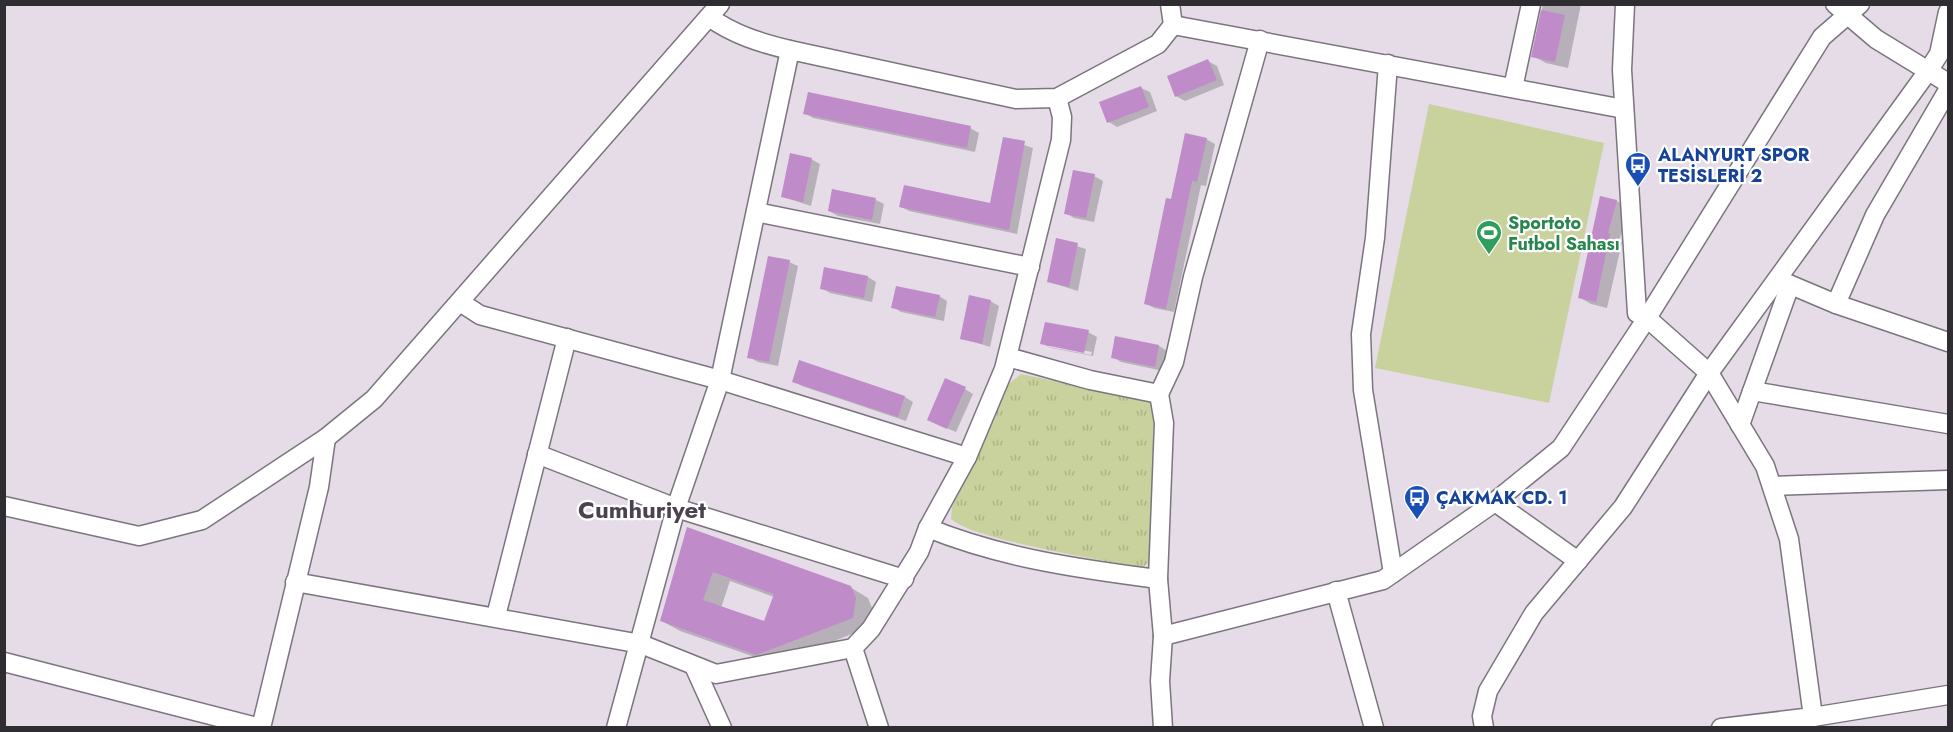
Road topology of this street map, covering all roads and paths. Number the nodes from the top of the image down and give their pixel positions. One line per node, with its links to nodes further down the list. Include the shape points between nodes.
1 (1170, 4): 7 (street)
2 (1531, 4): 13 (street)
3 (1625, 4): 16 (street)
4 (1847, 8): 11 (street, via 1876,39); 22 (street, via 1796,76)
5 (715, 11): 9 (street, via 726,29); 20 (street)
6 (1948, 12): 11 (street, via 1939,54)
7 (1173, 25): 8 (street); 15 (street, via 1158,44)
8 (1260, 40): 10 (street); 29 (street, via 1193,277 1174,362)
9 (790, 50): 15 (street, via 1016,99); 17 (street)
10 (1388, 64): 13 (street); 42 (street, via 1375,238 1361,334 1363,390)
11 (1928, 71): 12 (street); 19 (street)
12 (1948, 83)
13 (1513, 88): 16 (street)
14 (1948, 90): 21 (street, via 1875,215)
15 (1057, 98): 18 (street, via 1062,117 1061,141)
16 (1624, 109): 22 (street, via 1637,313)
17 (756, 212): 18 (street); 27 (street)
18 (1030, 267): 25 (street)
19 (1784, 282): 21 (street); 26 (street); 28 (street)
20 (460, 302): 23 (street, via 480,315); 32 (street, via 374,399)
21 (1836, 304): 24 (street)
22 (1647, 318): 26 (street); 37 (street, via 1561,448)
23 (567, 338): 27 (street); 33 (street)
24 (1948, 342)
25 (1008, 357): 29 (street); 34 (street)
26 (1709, 373): 31 (street); 41 (street, via 1623,507)
27 (720, 380): 34 (street); 39 (street)
28 (1752, 391): 30 (street); 31 (street)
29 (1159, 394): 44 (street, via 1164,423)
30 (1948, 424)
31 (1740, 425): 36 (street, via 1765,466)
32 (326, 438): 38 (street, via 202,520 139,536); 45 (street, via 319,487)
33 (537, 454): 39 (street); 47 (street)
34 (967, 457): 40 (street)
35 (1948, 480): 36 (street)
36 (1772, 486): 54 (street, via 1789,539)
37 (1496, 502): 41 (street); 42 (street)
38 (4, 506)
39 (676, 508): 43 (street); 49 (street)
40 (928, 528): 43 (street); 44 (street, via 966,544 1072,568)
41 (1578, 561): 62 (street, via 1534,613 1488,691 1482,716)
42 (1393, 573): 46 (street, via 1383,580)
43 (904, 579): 50 (street, via 872,629)
44 (1158, 579): 48 (street)
45 (295, 582): 47 (street); 55 (street, via 261,728)
46 (1336, 591): 48 (street); 61 (street)
47 (496, 616): 49 (street)
48 (1163, 636): 60 (street)
49 (641, 644): 52 (street); 57 (street)
50 (853, 648): 52 (street, via 716,674); 59 (street)
51 (4, 662): 55 (street)
52 (694, 666): 58 (street)
53 (1948, 695): 56 (street)
54 (1813, 717): 56 (street); 63 (street)
55 (201, 720)
56 (1832, 721)
57 (616, 728)
58 (722, 728)
59 (879, 728)
60 (1163, 728)
61 (1374, 728)
62 (1484, 728)
63 (1721, 728)

